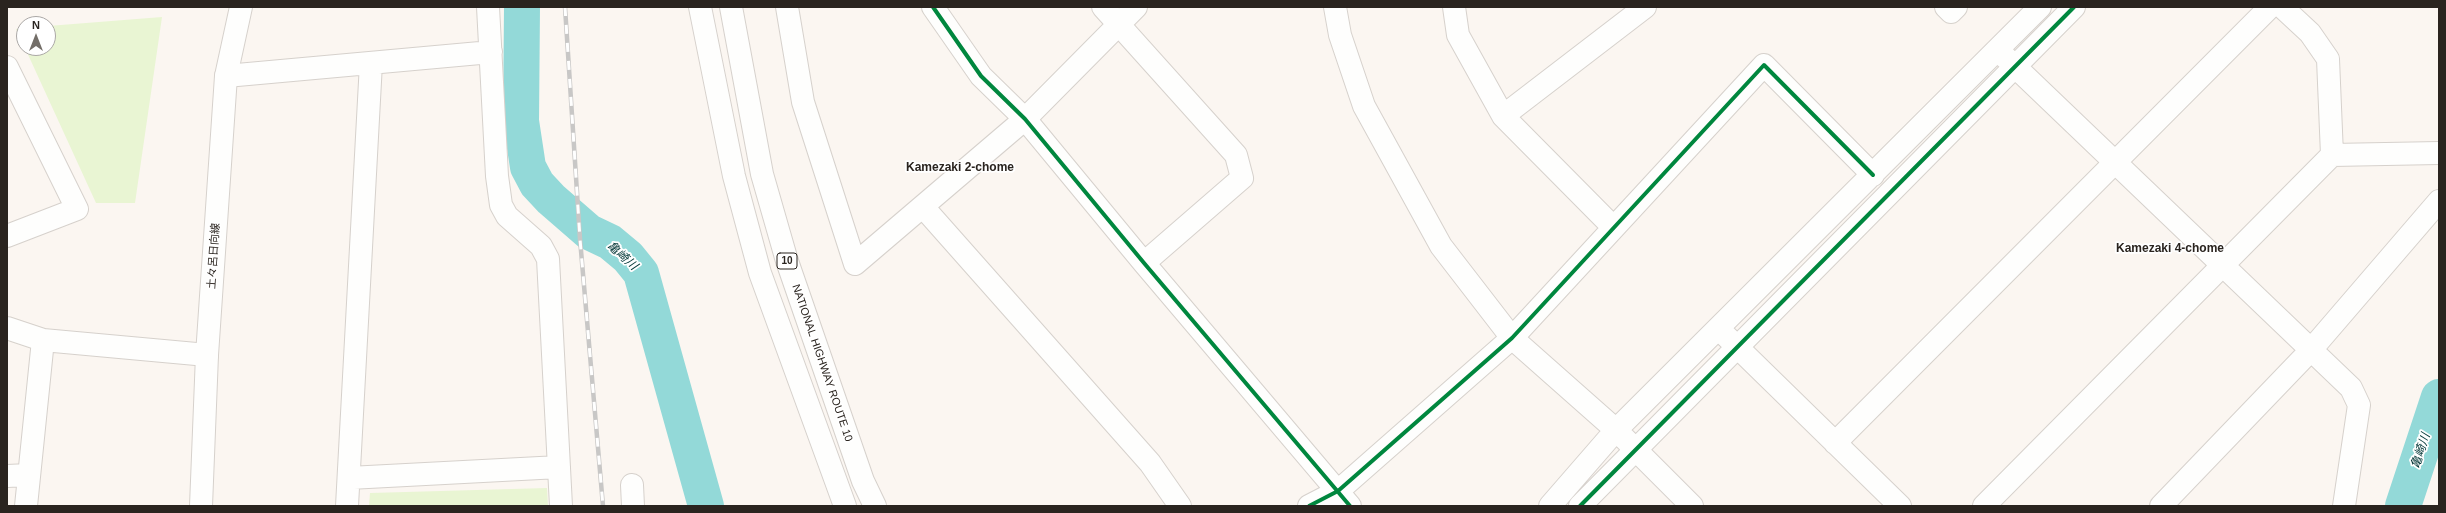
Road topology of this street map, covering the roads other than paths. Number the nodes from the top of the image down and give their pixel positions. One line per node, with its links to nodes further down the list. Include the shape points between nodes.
1 (242, 7): 24 (main road, 土々呂日向線)
2 (488, 7): 20 (main road)
3 (700, 7): 56 (main road, via 734,176 760,273)
4 (731, 7): 57 (main road, NATIONAL HIGHWAY ROUTE 10 / 10, via 762,174 772,210 787,261 863,481)
5 (787, 7): 32 (main road, via 803,102 855,264)
6 (933, 7): 26 (main road, via 981,76)
7 (1103, 7): 18 (main road)
8 (1136, 7): 18 (main road)
9 (1335, 7): 39 (main road, via 1340,35 1364,106 1441,246)
10 (1454, 7): 25 (main road, via 1458,35)
11 (1645, 7): 25 (main road)
12 (1946, 7): 13 (main road, via 1951,12)
13 (1956, 7)
14 (2040, 7): 19 (main road)
15 (2074, 7): 23 (main road)
16 (2270, 7): 29 (main road)
17 (2282, 7): 28 (main road, via 2310,33 2328,59)
18 (1120, 25): 26 (main road); 35 (main road, via 1236,155 1242,178)
19 (1997, 50): 23 (main road); 30 (main road)
20 (491, 52): 21 (main road); 47 (main road, via 497,176 501,205 507,216 541,246 548,259)
21 (371, 63): 24 (main road); 50 (main road)
22 (7, 67): 34 (main road, via 77,209)
23 (2015, 67): 29 (main road); 41 (main road)
24 (226, 76): 43 (main road, 土々呂日向線)
25 (1503, 116): 33 (main road)
26 (1025, 119): 32 (main road); 35 (main road)
27 (2439, 154): 28 (main road)
28 (2332, 155): 36 (main road)
29 (2116, 162): 36 (main road); 45 (main road)
30 (1873, 175): 33 (main road, via 1764,65); 38 (main road)
31 (2439, 201): 42 (main road)
32 (924, 208): 58 (main road, via 1150,463)
33 (1613, 226): 39 (main road)
34 (7, 236)
35 (1144, 263): 51 (main road)
36 (2223, 265): 42 (main road); 64 (main road)
37 (7, 328): 40 (main road)
38 (1717, 328): 41 (main road); 44 (main road)
39 (1512, 338): 44 (main road); 51 (main road)
40 (43, 340): 43 (main road); 48 (main road)
41 (1736, 347): 45 (main road); 46 (main road)
42 (2310, 351): 65 (main road); 66 (main road, via 2351,388 2359,405)
43 (207, 355): 53 (main road, 土々呂日向線)
44 (1616, 430): 46 (main road); 60 (main road)
45 (1835, 443): 63 (main road)
46 (1635, 449): 61 (main road); 62 (main road)
47 (559, 467): 50 (main road); 55 (main road)
48 (29, 475): 49 (main road); 52 (main road)
49 (7, 476)
50 (348, 478): 54 (main road)
51 (1344, 498): 59 (main road)
52 (26, 506)
53 (200, 506)
54 (347, 506)
55 (561, 506)
56 (845, 506)
57 (875, 506)
58 (1180, 506)
59 (1309, 506)
60 (1550, 506)
61 (1580, 506)
62 (1692, 506)
63 (1900, 506)
64 (1984, 506)
65 (2161, 506)
66 (2344, 506)

